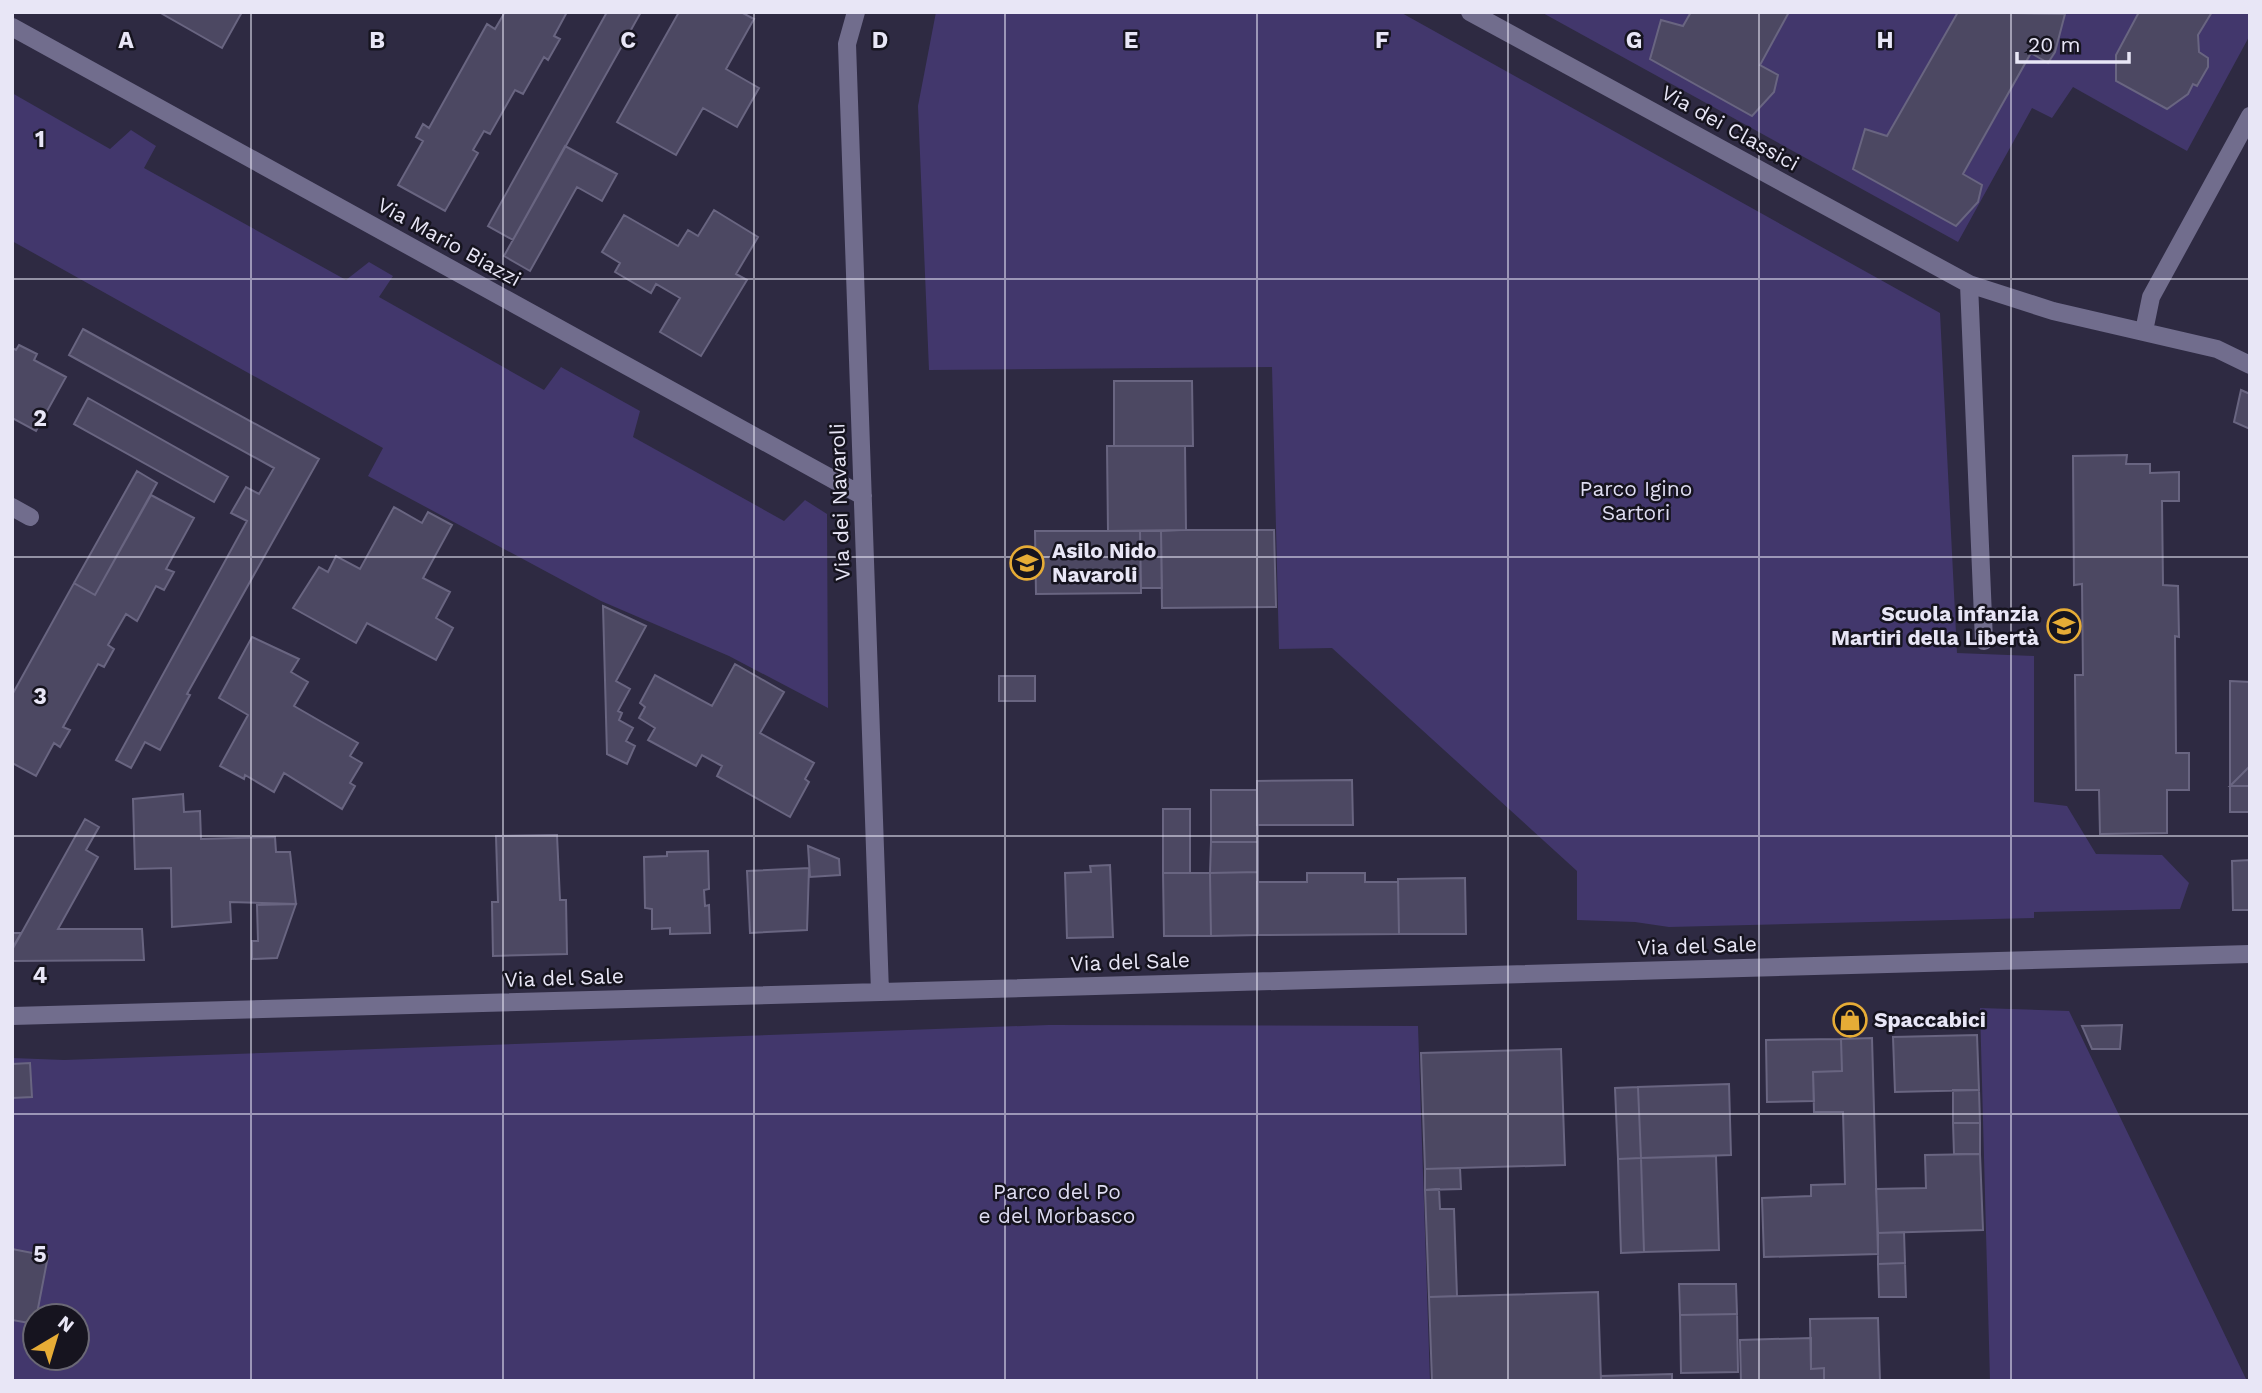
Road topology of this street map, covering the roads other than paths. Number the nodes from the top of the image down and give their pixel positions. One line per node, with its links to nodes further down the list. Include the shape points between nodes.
1 (856, 12): 8 (street, Via dei Navaroli, via 847,44)
2 (1470, 12): 5 (street, Via dei Classici)
3 (12, 27): 8 (street, Via Mario Biazzi)
4 (2250, 116): 6 (street, via 2151,297)
5 (1969, 284): 6 (street, Via dei Classici, via 2053,311); 11 (street)
6 (2144, 331): 7 (street, Via dei Classici, via 2217,349)
7 (2250, 365)
8 (863, 496): 13 (street, Via dei Navaroli)
9 (12, 507): 10 (street)
10 (30, 517)
11 (1984, 641)
12 (2250, 954): 13 (street, Via del Sale)
13 (880, 992): 14 (street, Via del Sale)
14 (12, 1016)

